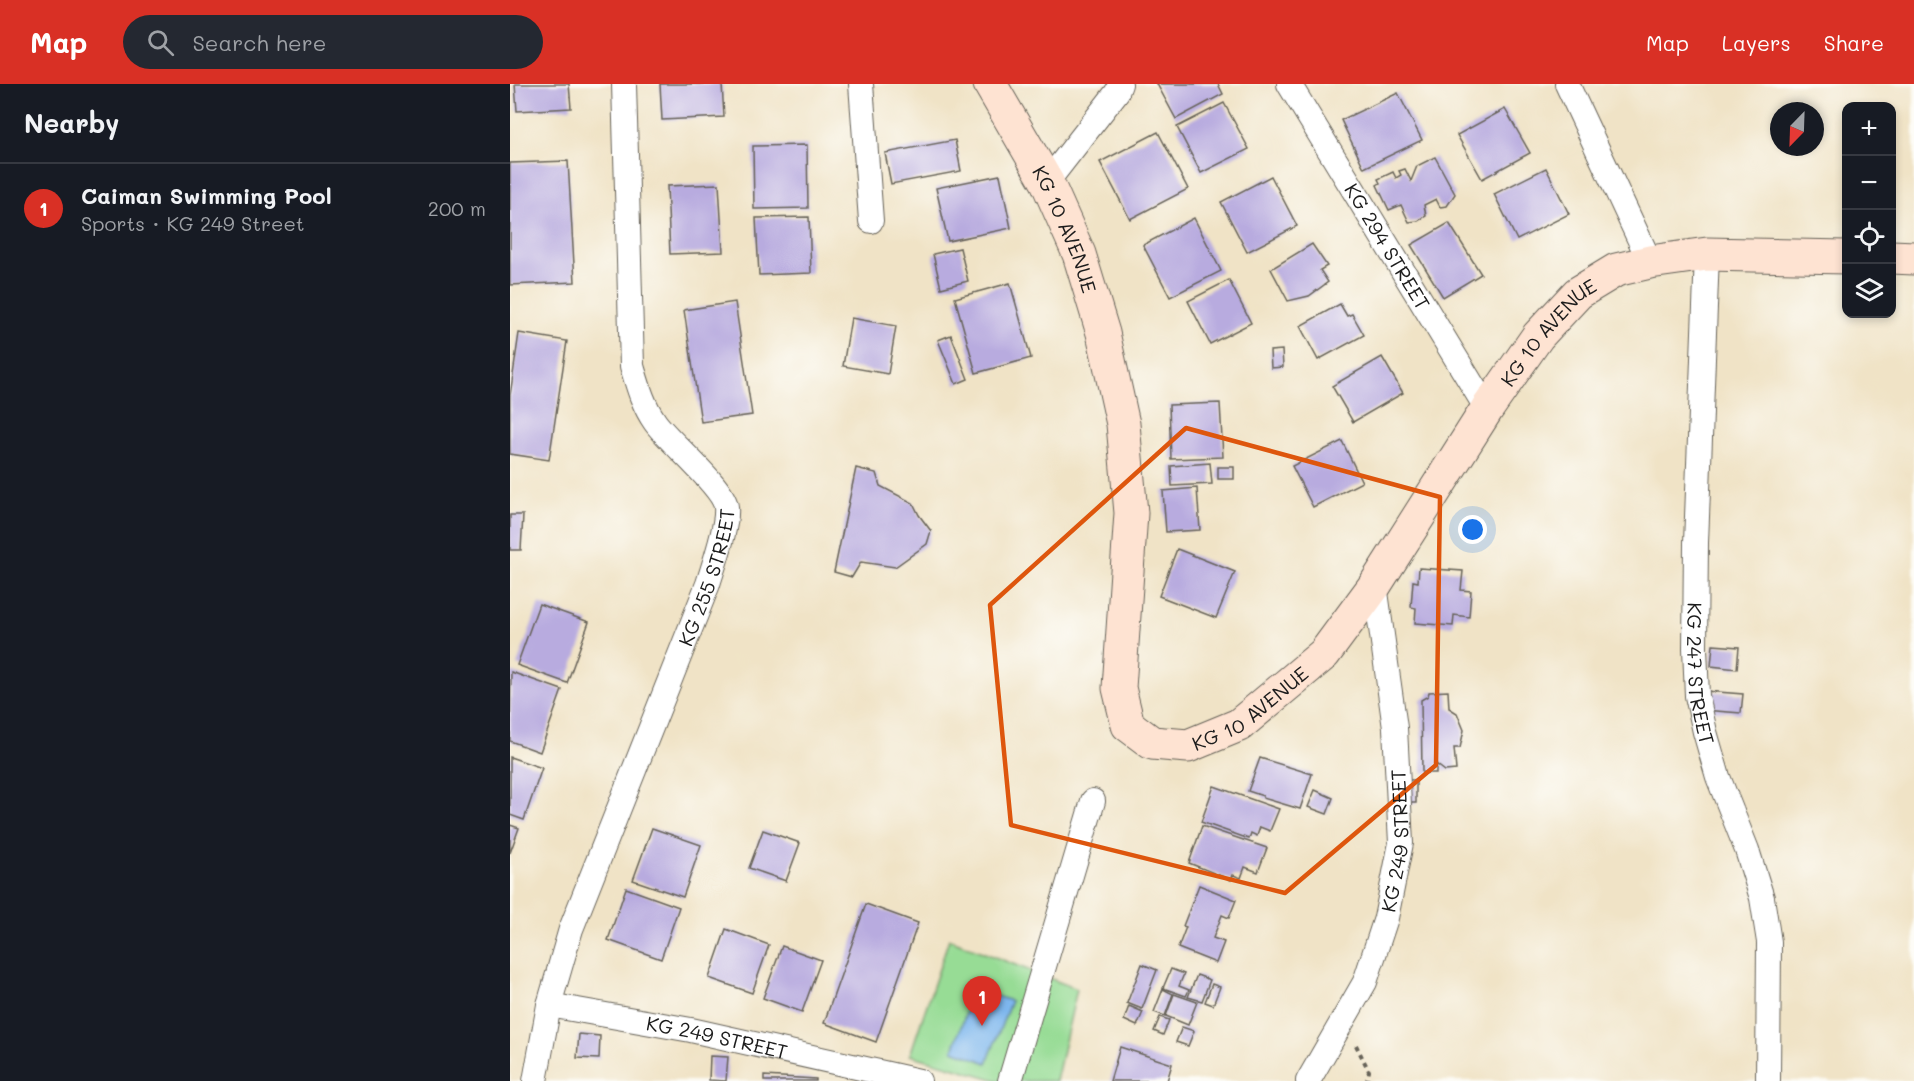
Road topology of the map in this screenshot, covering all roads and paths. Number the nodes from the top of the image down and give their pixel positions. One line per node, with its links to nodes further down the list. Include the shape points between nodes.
1 (624, 84): 17 (street, KG 255 STREET, via 632,366 642,399 655,423 726,505 708,584 571,929)
2 (861, 84): 8 (street)
3 (990, 84): 7 (street, KG 10 AVENUE)
4 (1120, 84): 7 (street)
5 (1289, 84): 14 (street, KG 294 STREET)
6 (1567, 84): 13 (street)
7 (1047, 182): 15 (street, KG 10 AVENUE, via 1079,254 1103,333 1123,424 1131,513 1119,688 1128,725 1152,743 1188,746 1239,724 1324,654)
8 (871, 221)
9 (1707, 254): 10 (street, KG 10 AVENUE); 13 (street, KG 10 AVENUE); 25 (street, KG 247 STREET, via 1696,543 1698,696 1718,777 1762,898 1769,942)
10 (1842, 256)
11 (1896, 257): 12 (street)
12 (1914, 258)
13 (1650, 262): 14 (street, KG 10 AVENUE, via 1616,270 1578,293 1538,336)
14 (1487, 409): 15 (street, KG 10 AVENUE)
15 (1375, 585): 18 (street, KG 249 STREET, via 1395,728 1401,843 1386,918 1369,972)
16 (1092, 801): 22 (street)
17 (549, 1005): 19 (street, KG 249 STREET, via 691,1030); 20 (street)
18 (1344, 1020): 23 (street, KG 249 STREET); 24 (path, via 1369,1071)
19 (875, 1076): 21 (street, KG 249 STREET)
20 (535, 1081)
21 (920, 1081)
22 (1010, 1081)
23 (1308, 1081)
24 (1367, 1081)
25 (1767, 1081)

